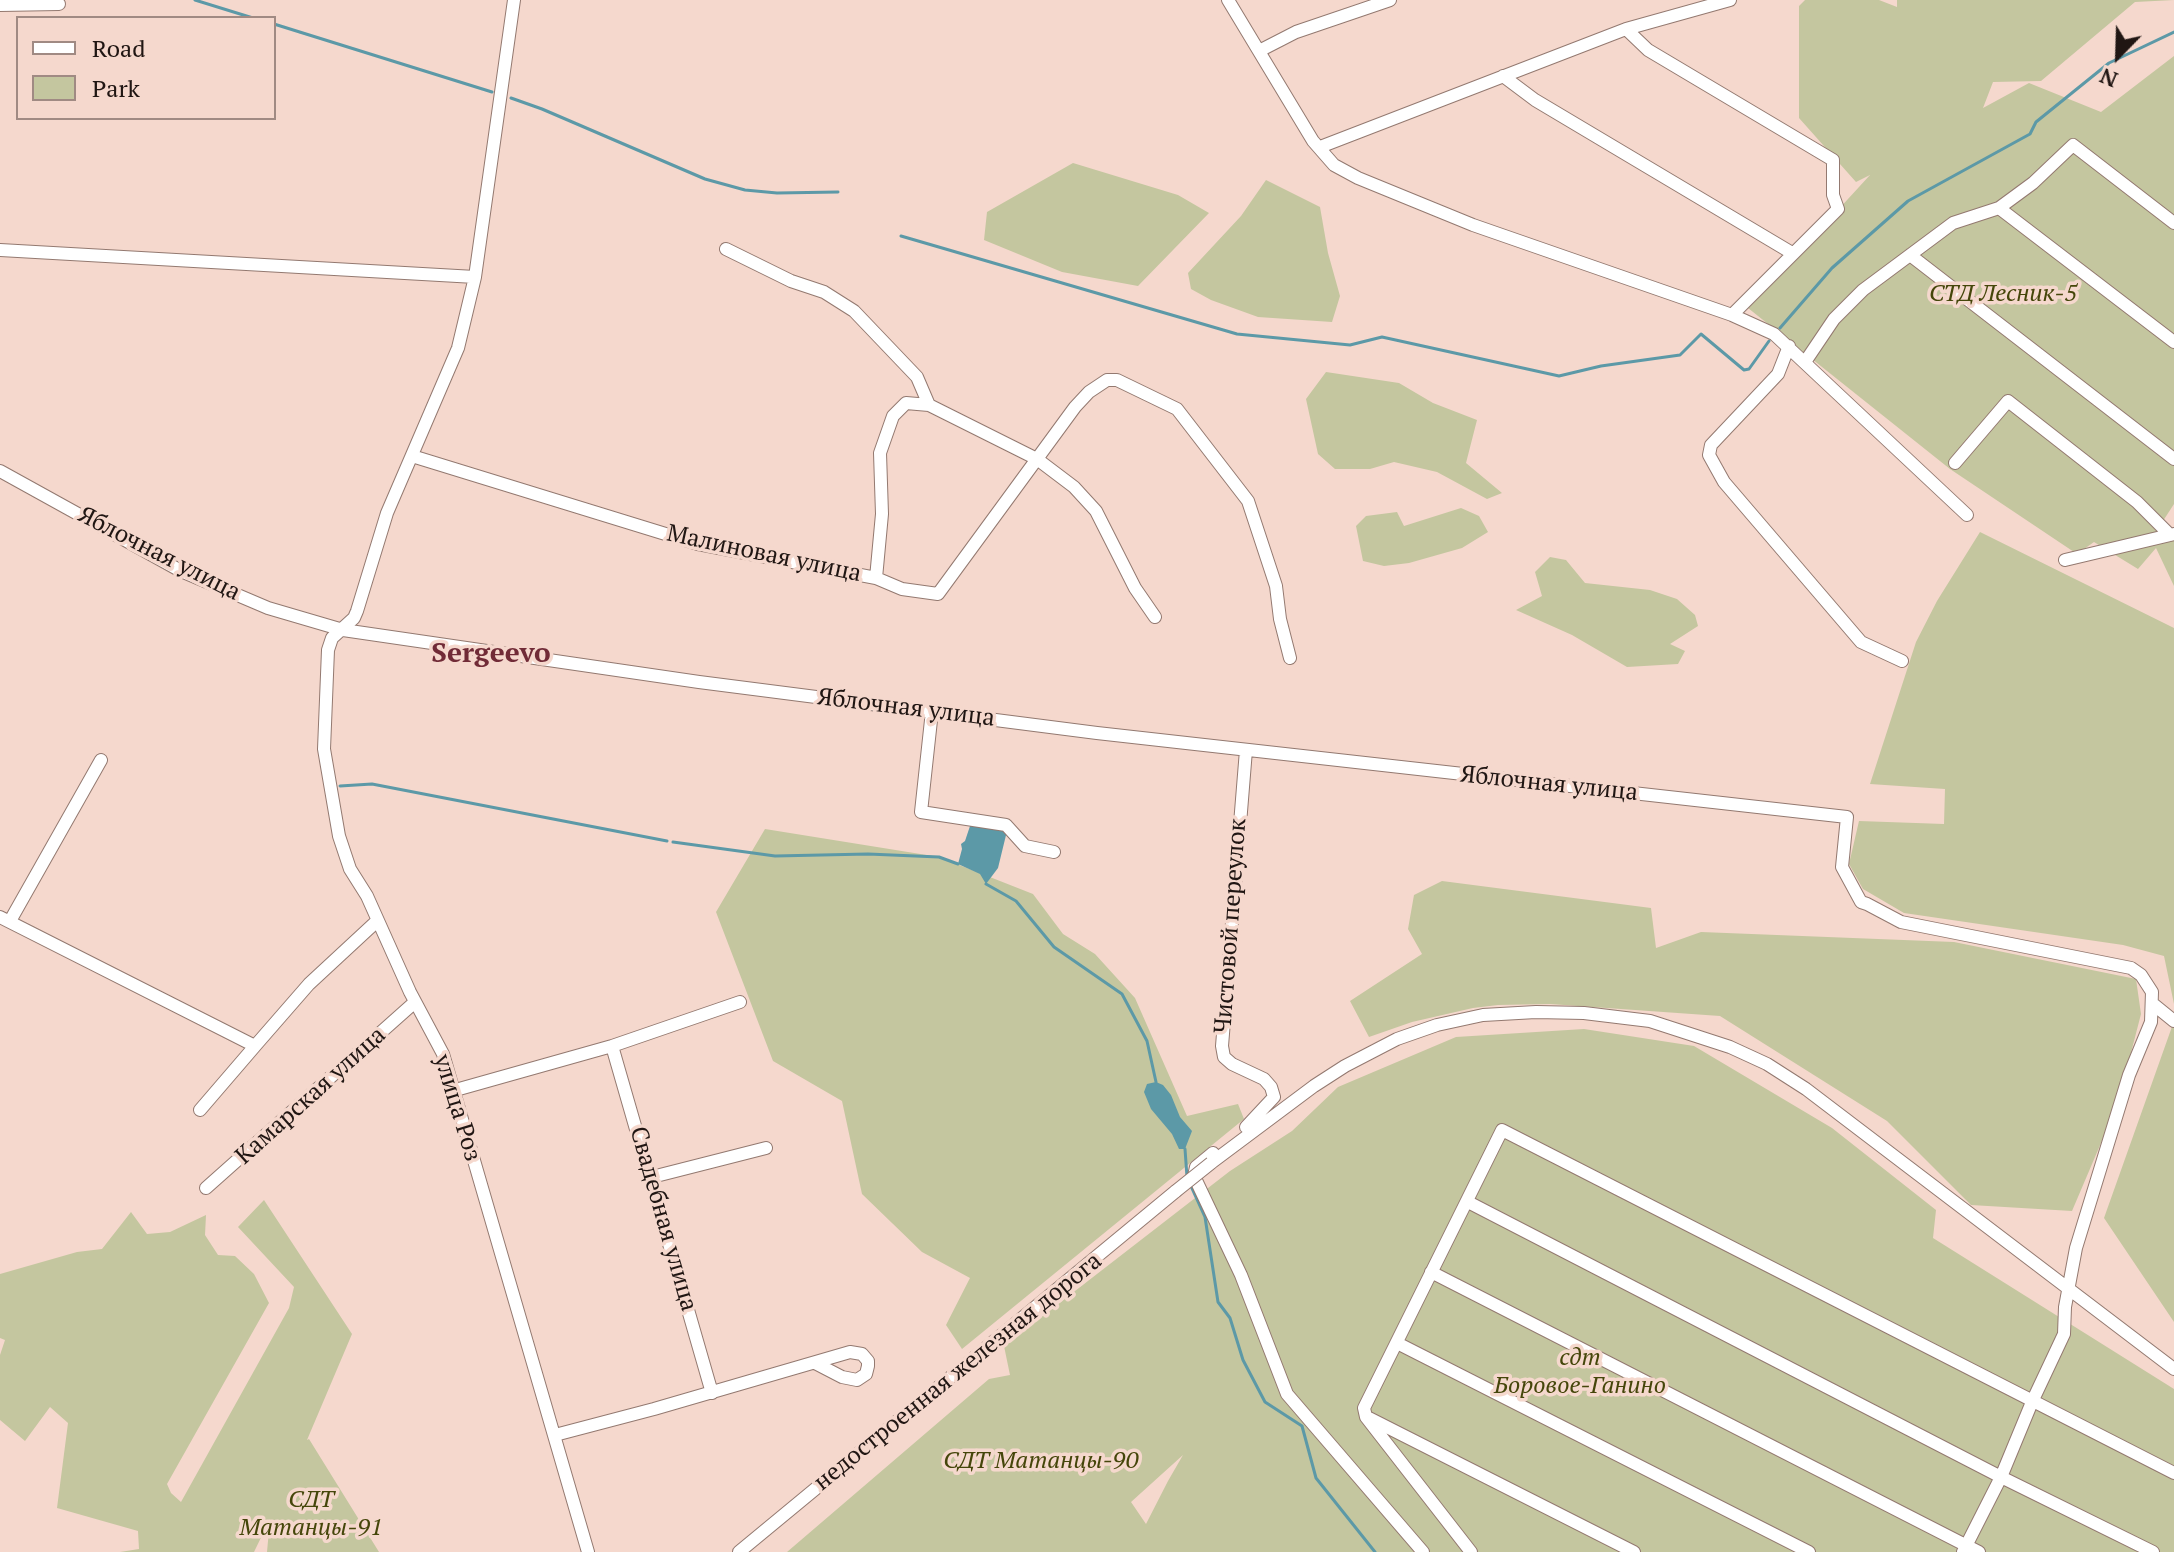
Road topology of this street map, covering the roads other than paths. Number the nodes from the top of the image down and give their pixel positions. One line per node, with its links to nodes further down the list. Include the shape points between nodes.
1 (514, 0): 17 (street, улица Роз)
2 (1228, 0): 8 (street)
3 (1390, 0): 8 (street, via 1296,32)
4 (1730, 0): 7 (street)
5 (59, 4): 6 (street)
6 (0, 5)
7 (1626, 29): 9 (street); 15 (street, via 1648,50 1833,160 1838,209)
8 (1259, 51): 10 (street)
9 (1503, 76): 10 (street); 15 (street)
10 (1320, 147): 18 (street, via 1334,165 1358,178 1473,225)
11 (1999, 208): 12 (street, via 2073,145); 16 (street, via 1953,223); 19 (street)
12 (2174, 223)
13 (726, 249): 22 (street, via 824,292 854,311 917,377)
14 (0, 250): 17 (street)
15 (1792, 253): 18 (street)
16 (1910, 255): 21 (street, via 1834,319); 25 (street)
17 (475, 277): 23 (street, улица Роз, via 458,348)
18 (1732, 315): 20 (street)
19 (2174, 342)
20 (1789, 346): 21 (street); 35 (street, via 1778,374 1711,445 1709,455 1724,482 1861,642)
21 (1805, 362): 28 (street)
22 (929, 405): 24 (street); 31 (street, via 906,403 893,416 880,453)
23 (412, 456): 31 (street, Малиновая улица, via 698,544); 33 (street, улица Роз, via 387,513 357,611)
24 (1037, 459): 31 (street, Малиновая улица, via 938,594 902,589); 32 (street, via 1096,511); 34 (street, via 1075,407 1107,380 1177,409 1248,501 1276,586)
25 (2174, 459)
26 (1955, 463): 29 (street, via 2008,401)
27 (0, 471): 33 (street, Яблочная улица, via 181,571 268,608)
28 (1967, 515)
29 (2172, 534): 30 (street)
30 (2065, 560)
31 (876, 578)
32 (1155, 617)
33 (343, 630): 36 (street, Яблочная улица); 41 (street, улица Роз, via 328,650 324,749 339,836)
34 (1290, 658)
35 (1902, 661)
36 (932, 711): 37 (street, Яблочная улица); 39 (street, via 921,812 1006,825 1025,846)
37 (1246, 750): 44 (street, Яблочная улица, via 1847,817 1842,867 1861,902 1901,922 2120,964 2141,975); 68 (street, Чистовой переулок, via 1222,1046 1224,1057 1264,1079 1274,1097 1256,1119 1196,1167 1194,1176 1241,1275 1287,1394)
38 (101, 760): 40 (street)
39 (1054, 852)
40 (4, 920): 46 (street)
41 (377, 921): 42 (street, улица Роз); 46 (street, via 309,984)
42 (415, 1002): 48 (street, улица Роз, via 443,1054); 52 (street, Камарская улица)
43 (740, 1002): 47 (street)
44 (2153, 1004): 45 (street); 55 (street)
45 (2174, 1021)
46 (255, 1046): 49 (street)
47 (612, 1046): 48 (street); 51 (street, Свадебная улица)
48 (452, 1091): 62 (street, улица Роз)
49 (200, 1110)
50 (766, 1148): 51 (street)
51 (652, 1177): 59 (street, Свадебная улица)
52 (206, 1188)
53 (1468, 1202): 54 (street); 60 (street, via 1502,1130); 64 (street)
54 (1431, 1272): 56 (street); 65 (street)
55 (2068, 1289): 58 (street, недостроенная железная дорога); 60 (street, via 2064,1334); 67 (street, недостроенная железная дорога, bridge, via 1806,1089 1710,1039 1640,1020 1584,1013 1483,1015 1397,1039 1314,1086 1176,1191)
56 (1397, 1343): 61 (street, via 1364,1408); 71 (street)
57 (815, 1363): 59 (street)
58 (2174, 1369)
59 (712, 1393): 62 (street)
60 (2032, 1402): 63 (street); 64 (street)
61 (1366, 1417): 69 (street); 70 (street)
62 (555, 1435): 66 (street, улица Роз)
63 (2174, 1473)
64 (2001, 1477): 65 (street); 73 (street)
65 (1965, 1549): 72 (street)
66 (588, 1552)
67 (739, 1552)
68 (1423, 1552)
69 (1471, 1552)
70 (1634, 1552)
71 (1809, 1552)
72 (1979, 1552)
73 (2153, 1552)

